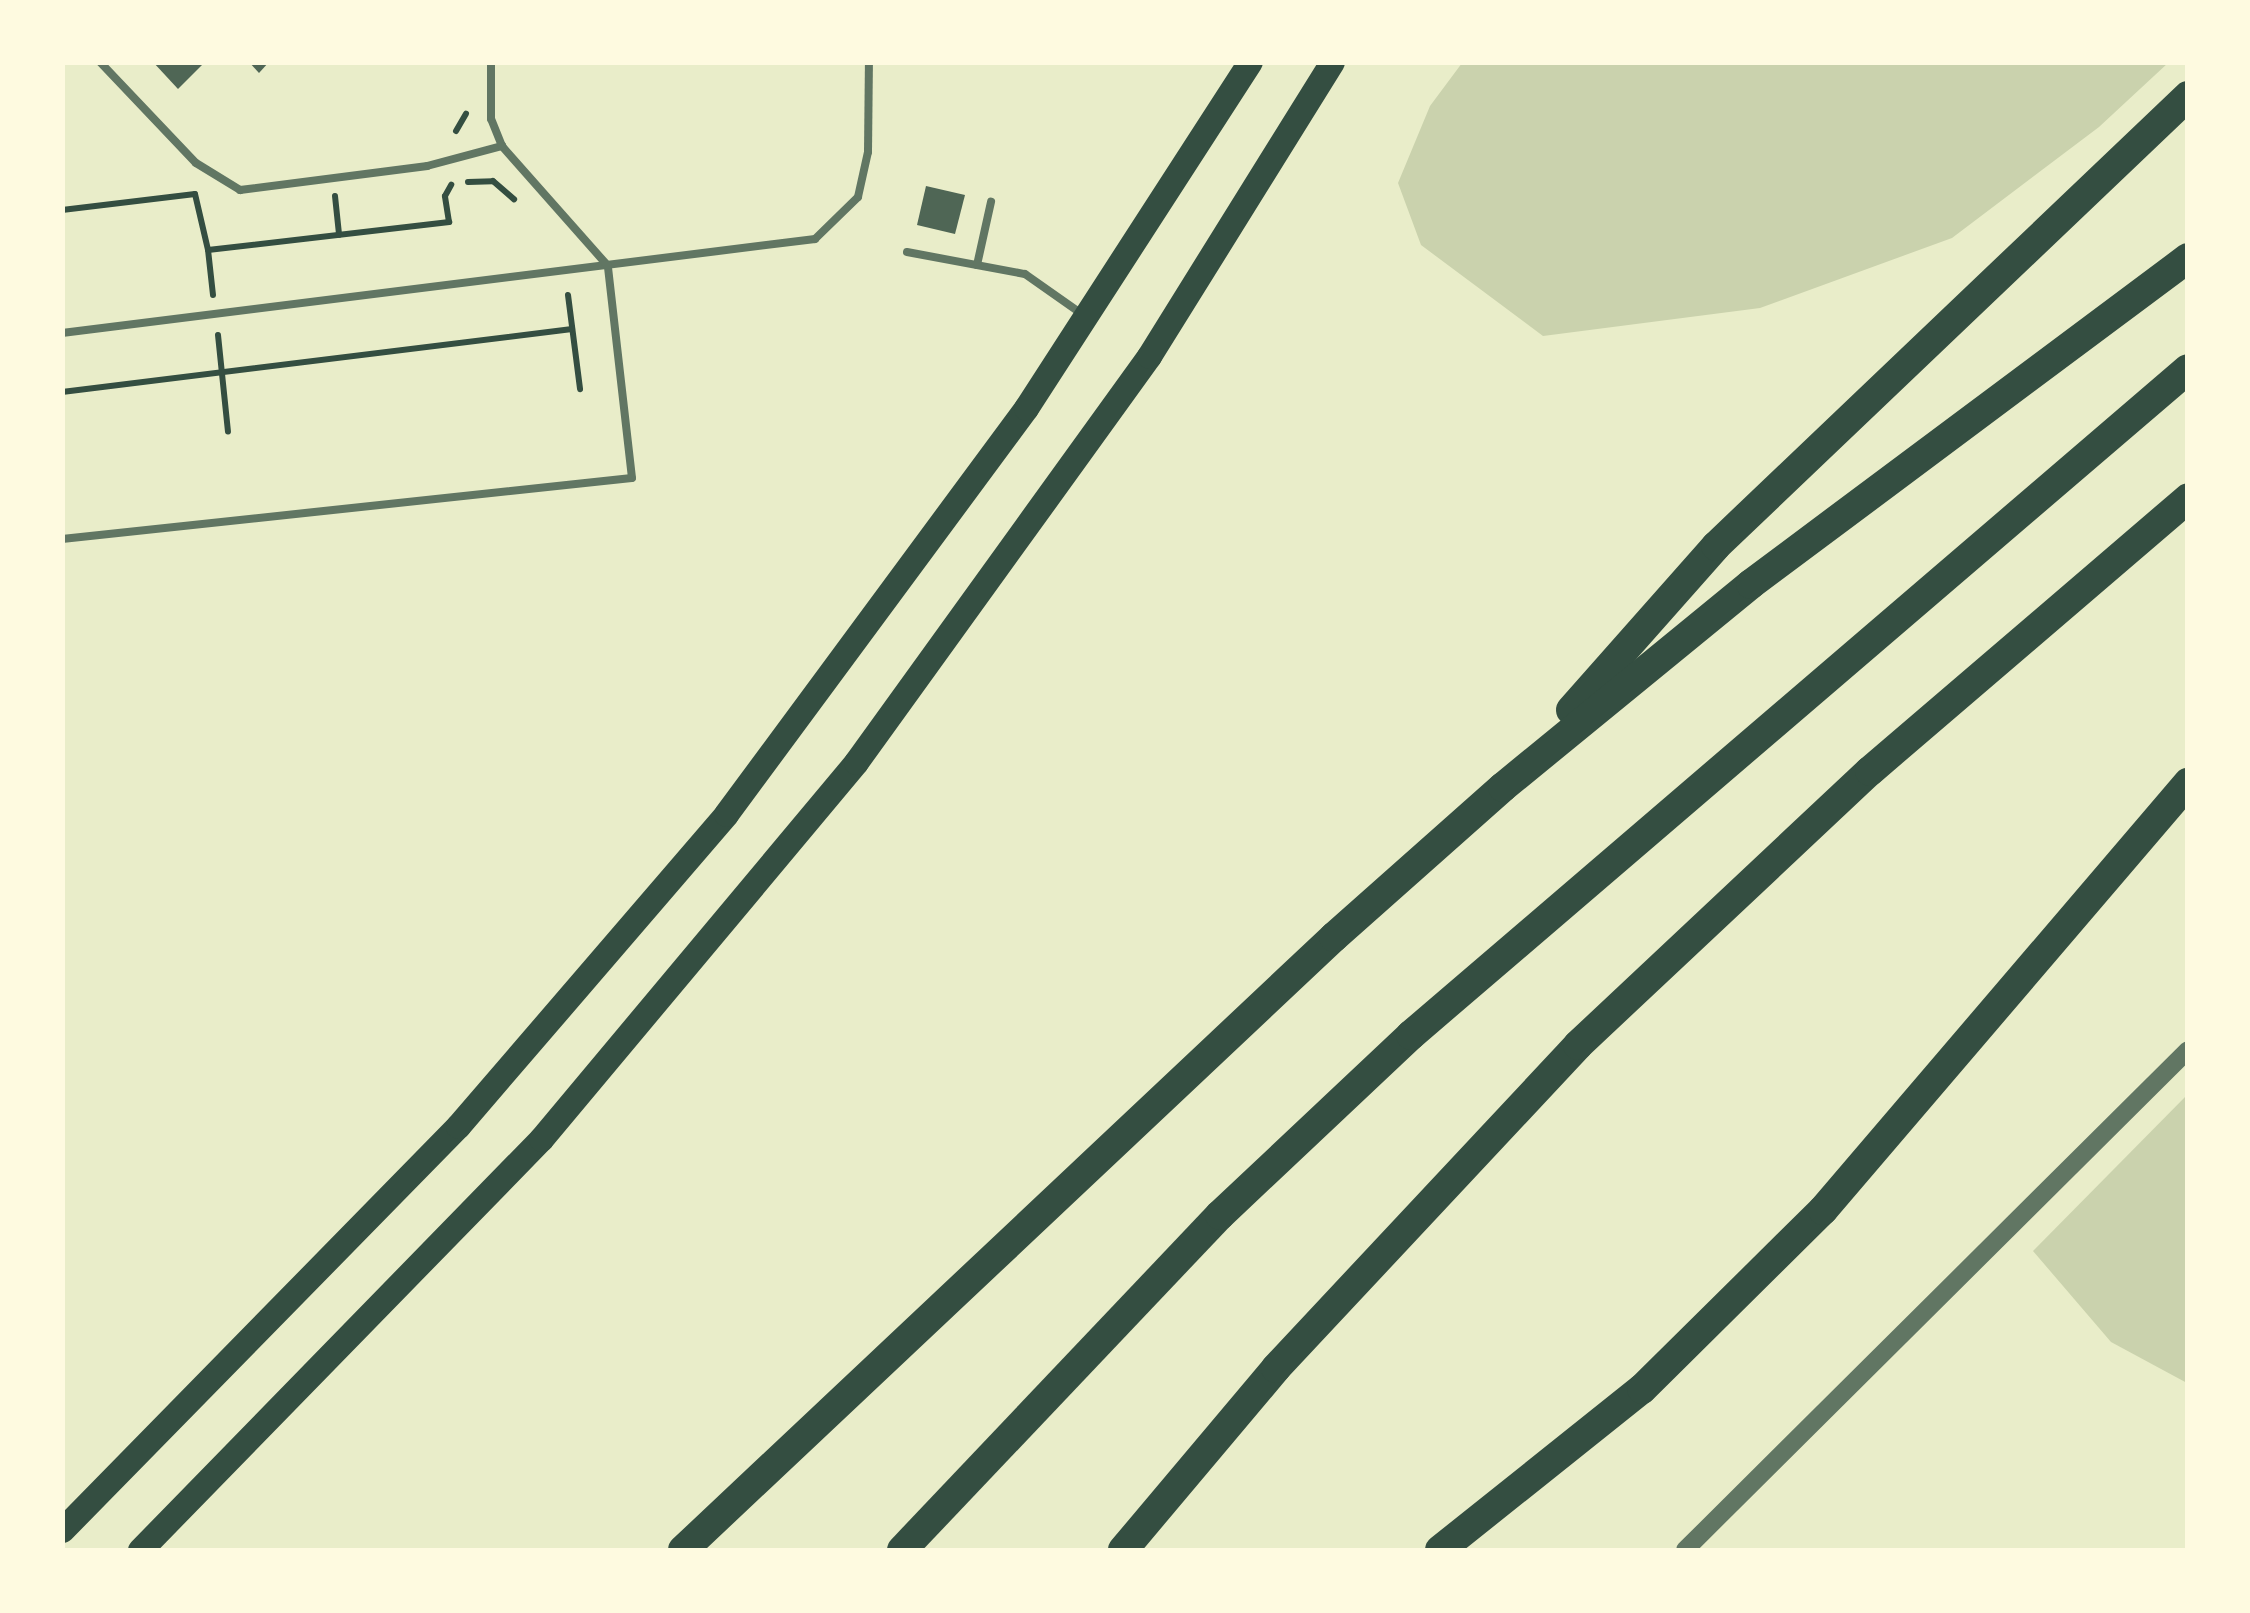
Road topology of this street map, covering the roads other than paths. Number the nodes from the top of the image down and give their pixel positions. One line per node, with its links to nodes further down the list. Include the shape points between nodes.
1 (100, 62): 7 (lane, via 196,162 231,187 427,166)
2 (491, 62): 7 (lane, via 491,119)
3 (869, 62): 12 (lane, via 864,176 848,214 832,230 794,243)
4 (1250, 62): 13 (main road)
5 (1332, 62): 22 (main road, via 1138,372 856,762 541,1139 369,1323)
6 (2188, 96): 19 (highway, via 1716,546)
7 (502, 146): 12 (lane)
8 (990, 202): 11 (lane)
9 (907, 252): 11 (lane)
10 (2188, 258): 19 (highway, via 1793,551)
11 (977, 265): 13 (lane, via 1026,274)
12 (608, 266): 14 (lane); 17 (lane, via 632,478)
13 (1088, 318): 21 (main road, via 896,591 648,907 341,1252)
14 (62, 333)
15 (2188, 368): 24 (highway, via 1411,1035 1220,1215)
16 (2188, 498): 25 (highway, via 1870,771 1578,1045 1276,1368)
17 (62, 539)
18 (2188, 783): 26 (highway, via 1823,1210 1628,1401)
19 (1503, 788): 23 (highway, via 1334,938)
20 (2188, 1050): 27 (street)
21 (62, 1530)
22 (140, 1550)
23 (684, 1550)
24 (902, 1550)
25 (1122, 1550)
26 (1440, 1550)
27 (1685, 1550)

